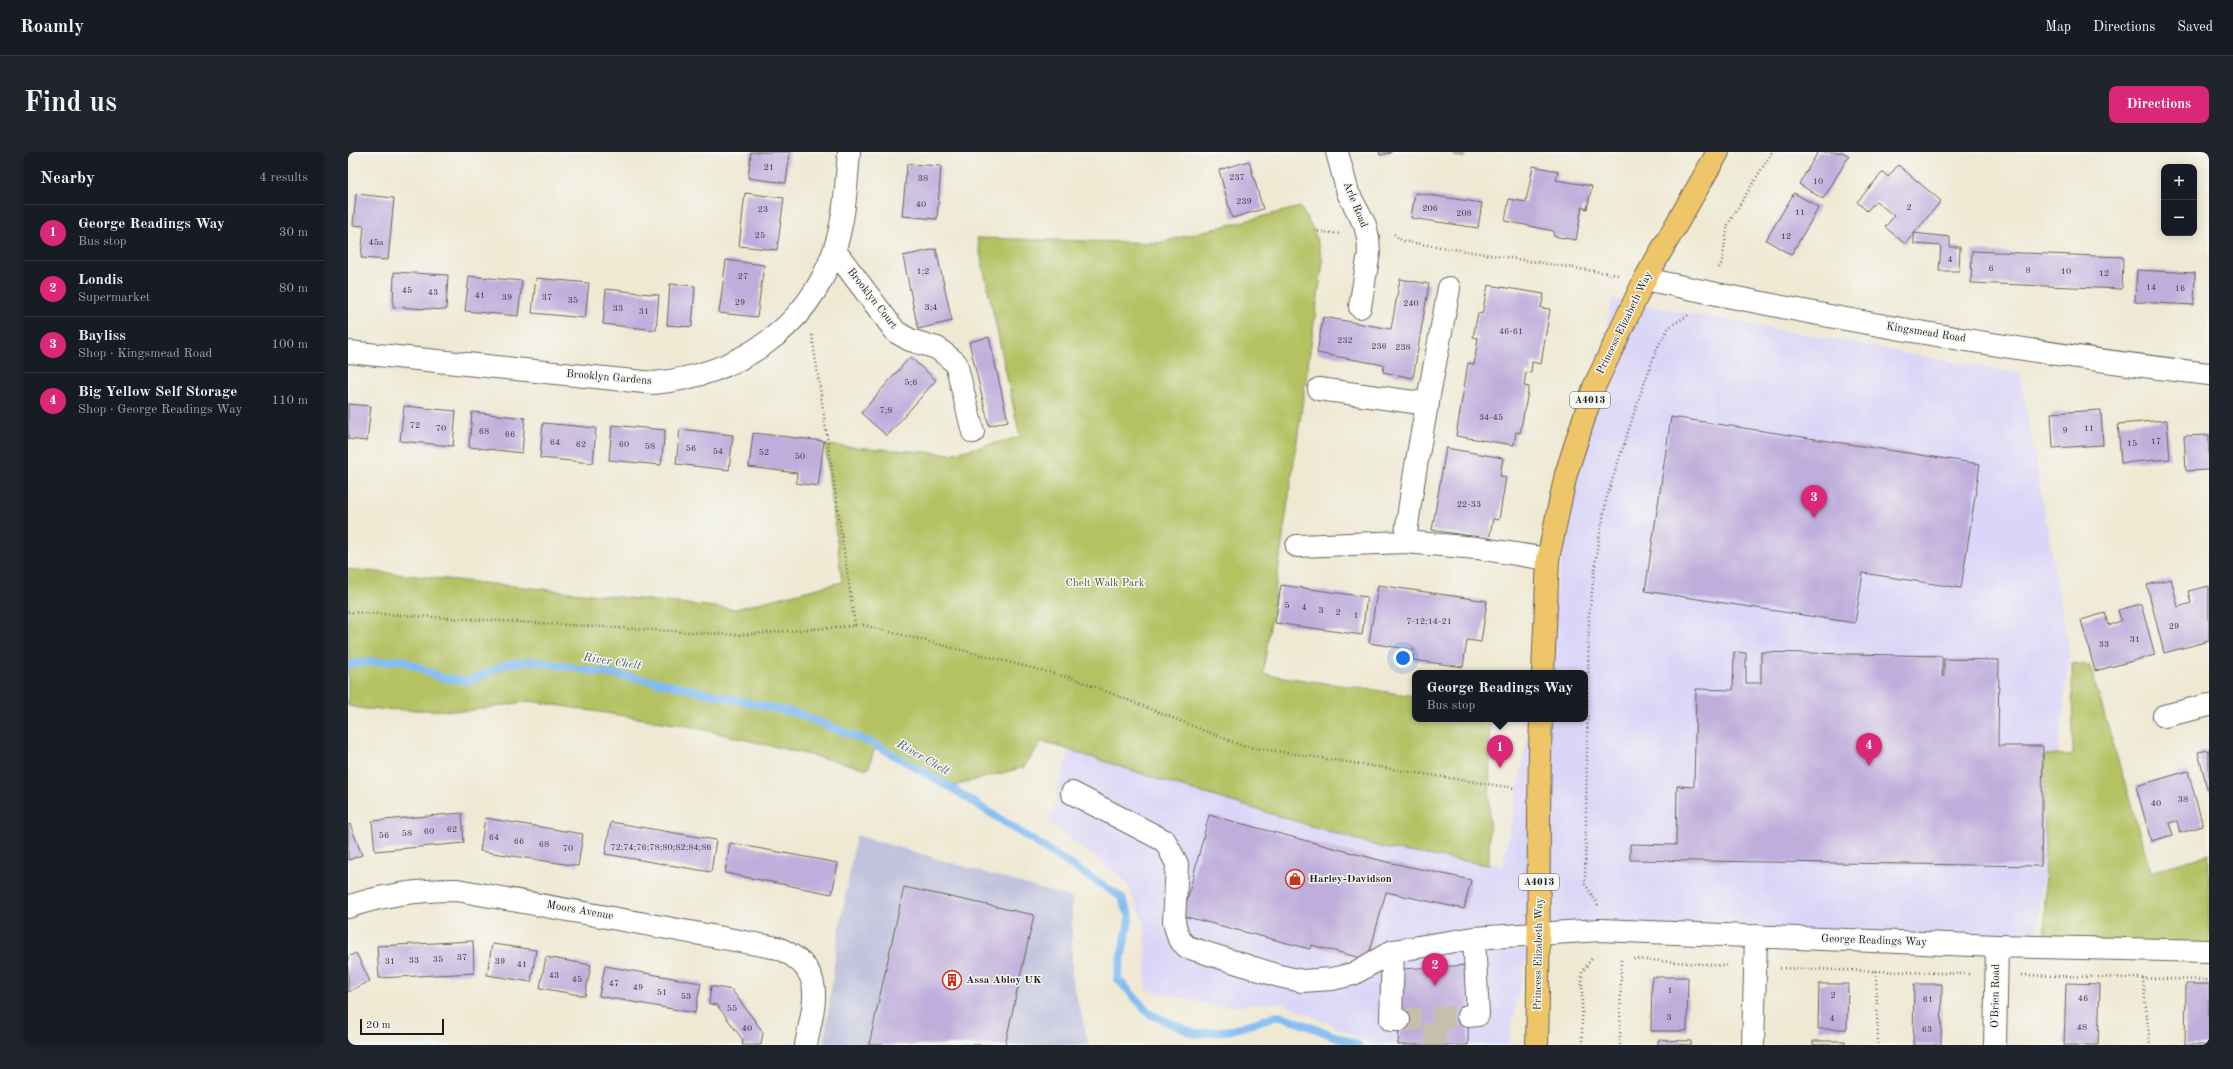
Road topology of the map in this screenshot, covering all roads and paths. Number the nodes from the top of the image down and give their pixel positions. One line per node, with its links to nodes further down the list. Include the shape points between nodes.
1 (850, 152): 6 (street, Brooklyn Gardens)
2 (1337, 152): 5 (street, Arle Road, via 1348,193)
3 (1718, 152): 7 (main road, Princess Elizabeth Way / A4013)
4 (1772, 152): 9 (path, via 1728,224 1722,262)
5 (1364, 226): 7 (path, via 1377,218 1402,242); 11 (street, Arle Road, via 1369,253)
6 (835, 251): 10 (street, Brooklyn Gardens, via 823,278); 16 (street, Brooklyn Court, via 896,332 910,340 937,348 956,363)
7 (1645, 279): 9 (street, Kingsmead Road); 19 (main road, Princess Elizabeth Way / A4013, via 1594,387 1566,474)
8 (1449, 288): 15 (street)
9 (1704, 292): 13 (street, Kingsmead Road, via 1913,332); 23 (path, via 1692,312 1668,327 1658,348 1608,496 1597,549 1589,616)
10 (807, 302): 12 (street, Brooklyn Gardens, via 788,324 746,357 702,375 654,383); 21 (path)
11 (1360, 307)
12 (348, 352)
13 (2209, 374)
14 (1319, 389): 15 (street)
15 (1428, 404): 17 (street, via 1414,471)
16 (974, 432)
17 (1405, 542): 18 (street); 19 (street, via 1477,548)
18 (1298, 546)
19 (1548, 559): 22 (main road, Princess Elizabeth Way / A4013)
20 (348, 612): 21 (path, via 739,635)
21 (855, 626): 28 (path, via 863,625 1076,679 1243,746 1522,790)
22 (1543, 670)
23 (1588, 683)
24 (2209, 704): 25 (street)
25 (2164, 716)
26 (1541, 722): 28 (main road, Princess Elizabeth Way / A4013)
27 (1587, 722): 31 (path, via 1585,884 1598,902)
28 (1539, 790): 32 (main road, Princess Elizabeth Way / A4013)
29 (1072, 793): 36 (street, via 1165,841 1177,864 1174,922 1179,939 1187,947 1302,981 1332,979 1353,974)
30 (348, 907): 49 (street, Moors Avenue, via 407,893 445,890 478,893 778,948 794,956 807,967 811,976 814,995)
31 (1600, 930): 32 (street, George Readings Way); 33 (street, George Readings Way); 38 (path)
32 (1540, 934): 34 (street, George Readings Way); 50 (main road, Princess Elizabeth Way / A4013)
33 (1756, 936): 35 (street, George Readings Way); 42 (street)
34 (1474, 938): 36 (street, George Readings Way); 47 (street, via 1478,1015)
35 (1997, 946): 37 (street, George Readings Way); 44 (street, O'Brien Road)
36 (1393, 951): 48 (street, via 1391,1020)
37 (2209, 951)
38 (1594, 956): 39 (path); 51 (path, via 1582,972)
39 (1600, 957)
40 (1614, 958): 41 (path)
41 (1621, 958): 42 (path); 52 (path)
42 (1755, 968): 43 (path); 53 (street)
43 (1876, 971): 44 (path); 54 (path)
44 (1996, 975): 45 (path); 55 (street, O'Brien Road)
45 (2143, 978): 46 (path); 56 (path)
46 (2209, 980)
47 (1468, 1016)
48 (1399, 1020)
49 (806, 1045)
50 (1537, 1045)
51 (1582, 1045)
52 (1620, 1045)
53 (1753, 1045)
54 (1878, 1045)
55 (1995, 1045)
56 (2150, 1045)

